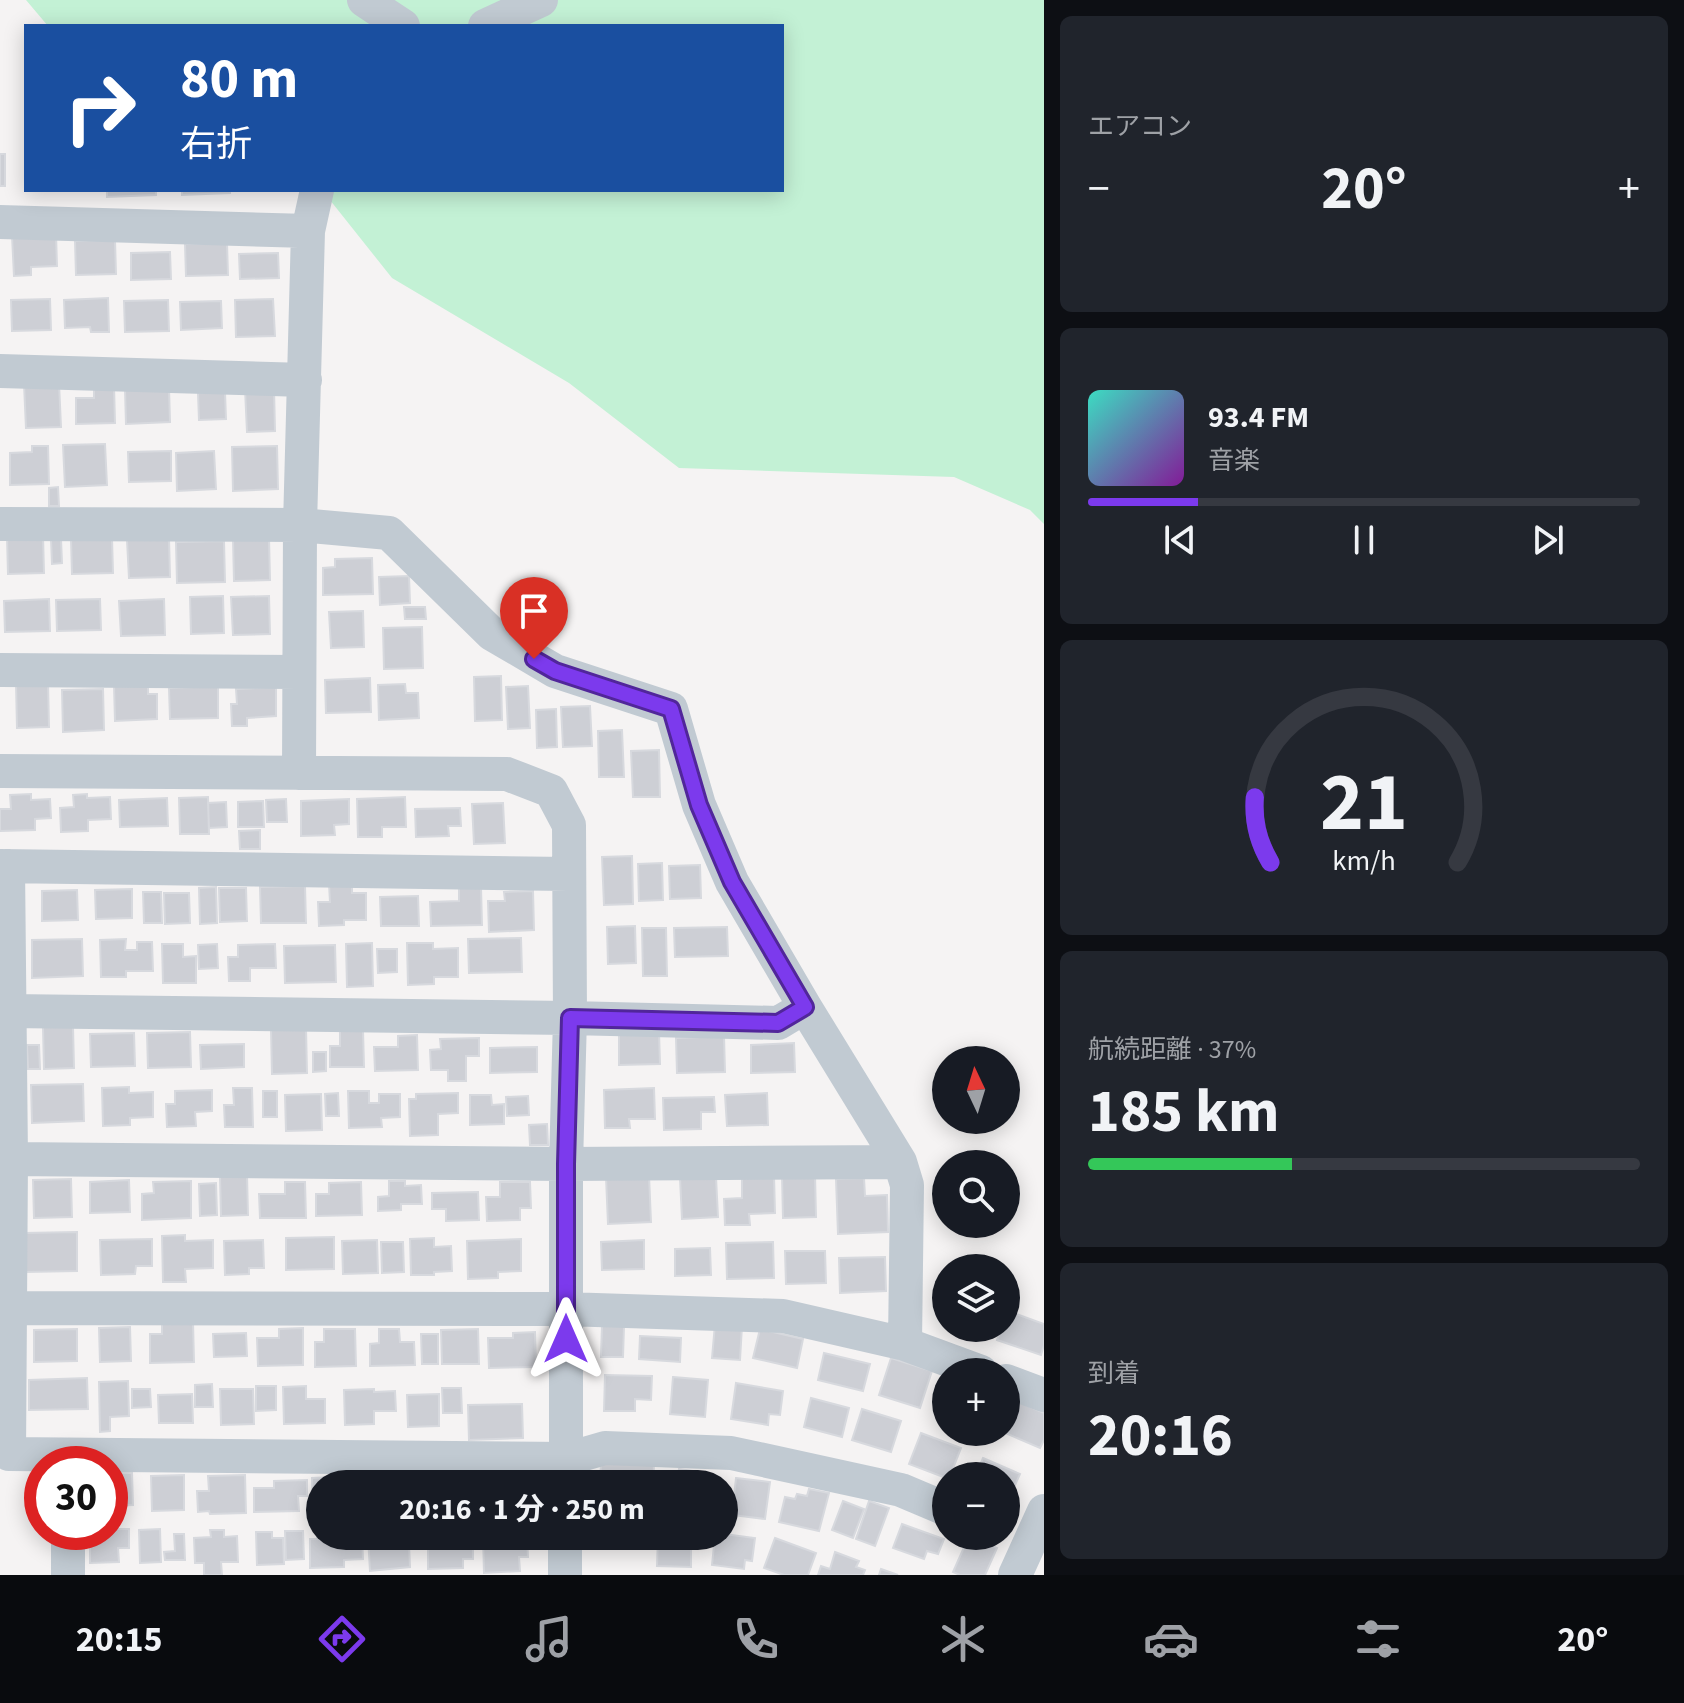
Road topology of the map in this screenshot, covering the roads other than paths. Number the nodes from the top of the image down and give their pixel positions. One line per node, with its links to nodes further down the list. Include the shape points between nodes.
1 (364, 0): 3 (street)
2 (541, 0): 4 (street)
3 (400, 24)
4 (489, 24)
5 (317, 192): 7 (street)
6 (0, 222): 7 (street)
7 (308, 231): 9 (street)
8 (0, 371): 9 (street)
9 (305, 380): 11 (street)
10 (0, 524): 11 (street)
11 (300, 525): 13 (street); 18 (street, via 389,533 492,634 555,671 671,709 699,805 732,882)
12 (0, 670): 13 (street)
13 (299, 672): 15 (street)
14 (0, 771): 15 (street)
15 (299, 773): 17 (street, via 507,774 551,791 569,825)
16 (4, 866): 17 (street); 19 (street)
17 (568, 874): 20 (street)
18 (805, 1007): 20 (street, via 778,1023); 22 (street)
19 (9, 1011): 20 (street); 21 (street)
20 (570, 1018): 23 (street)
21 (11, 1159): 23 (street); 24 (street)
22 (900, 1162): 23 (street); 26 (street, via 907,1185)
23 (566, 1164): 25 (street)
24 (11, 1308): 25 (street); 30 (street, via 9,1454)
25 (565, 1309): 26 (street, via 783,1316); 33 (street)
26 (905, 1344): 27 (street)
27 (943, 1358)
28 (1020, 1386): 29 (street)
29 (1044, 1395)
30 (24, 1455)
31 (128, 1461): 32 (street)
32 (489, 1470)
33 (566, 1470)
34 (569, 1470): 35 (street, via 605,1448 731,1453 901,1490)
35 (932, 1503)
36 (1044, 1511): 39 (street)
37 (68, 1550): 40 (street)
38 (565, 1550): 41 (street)
39 (1023, 1552)
40 (68, 1575)
41 (565, 1575)

